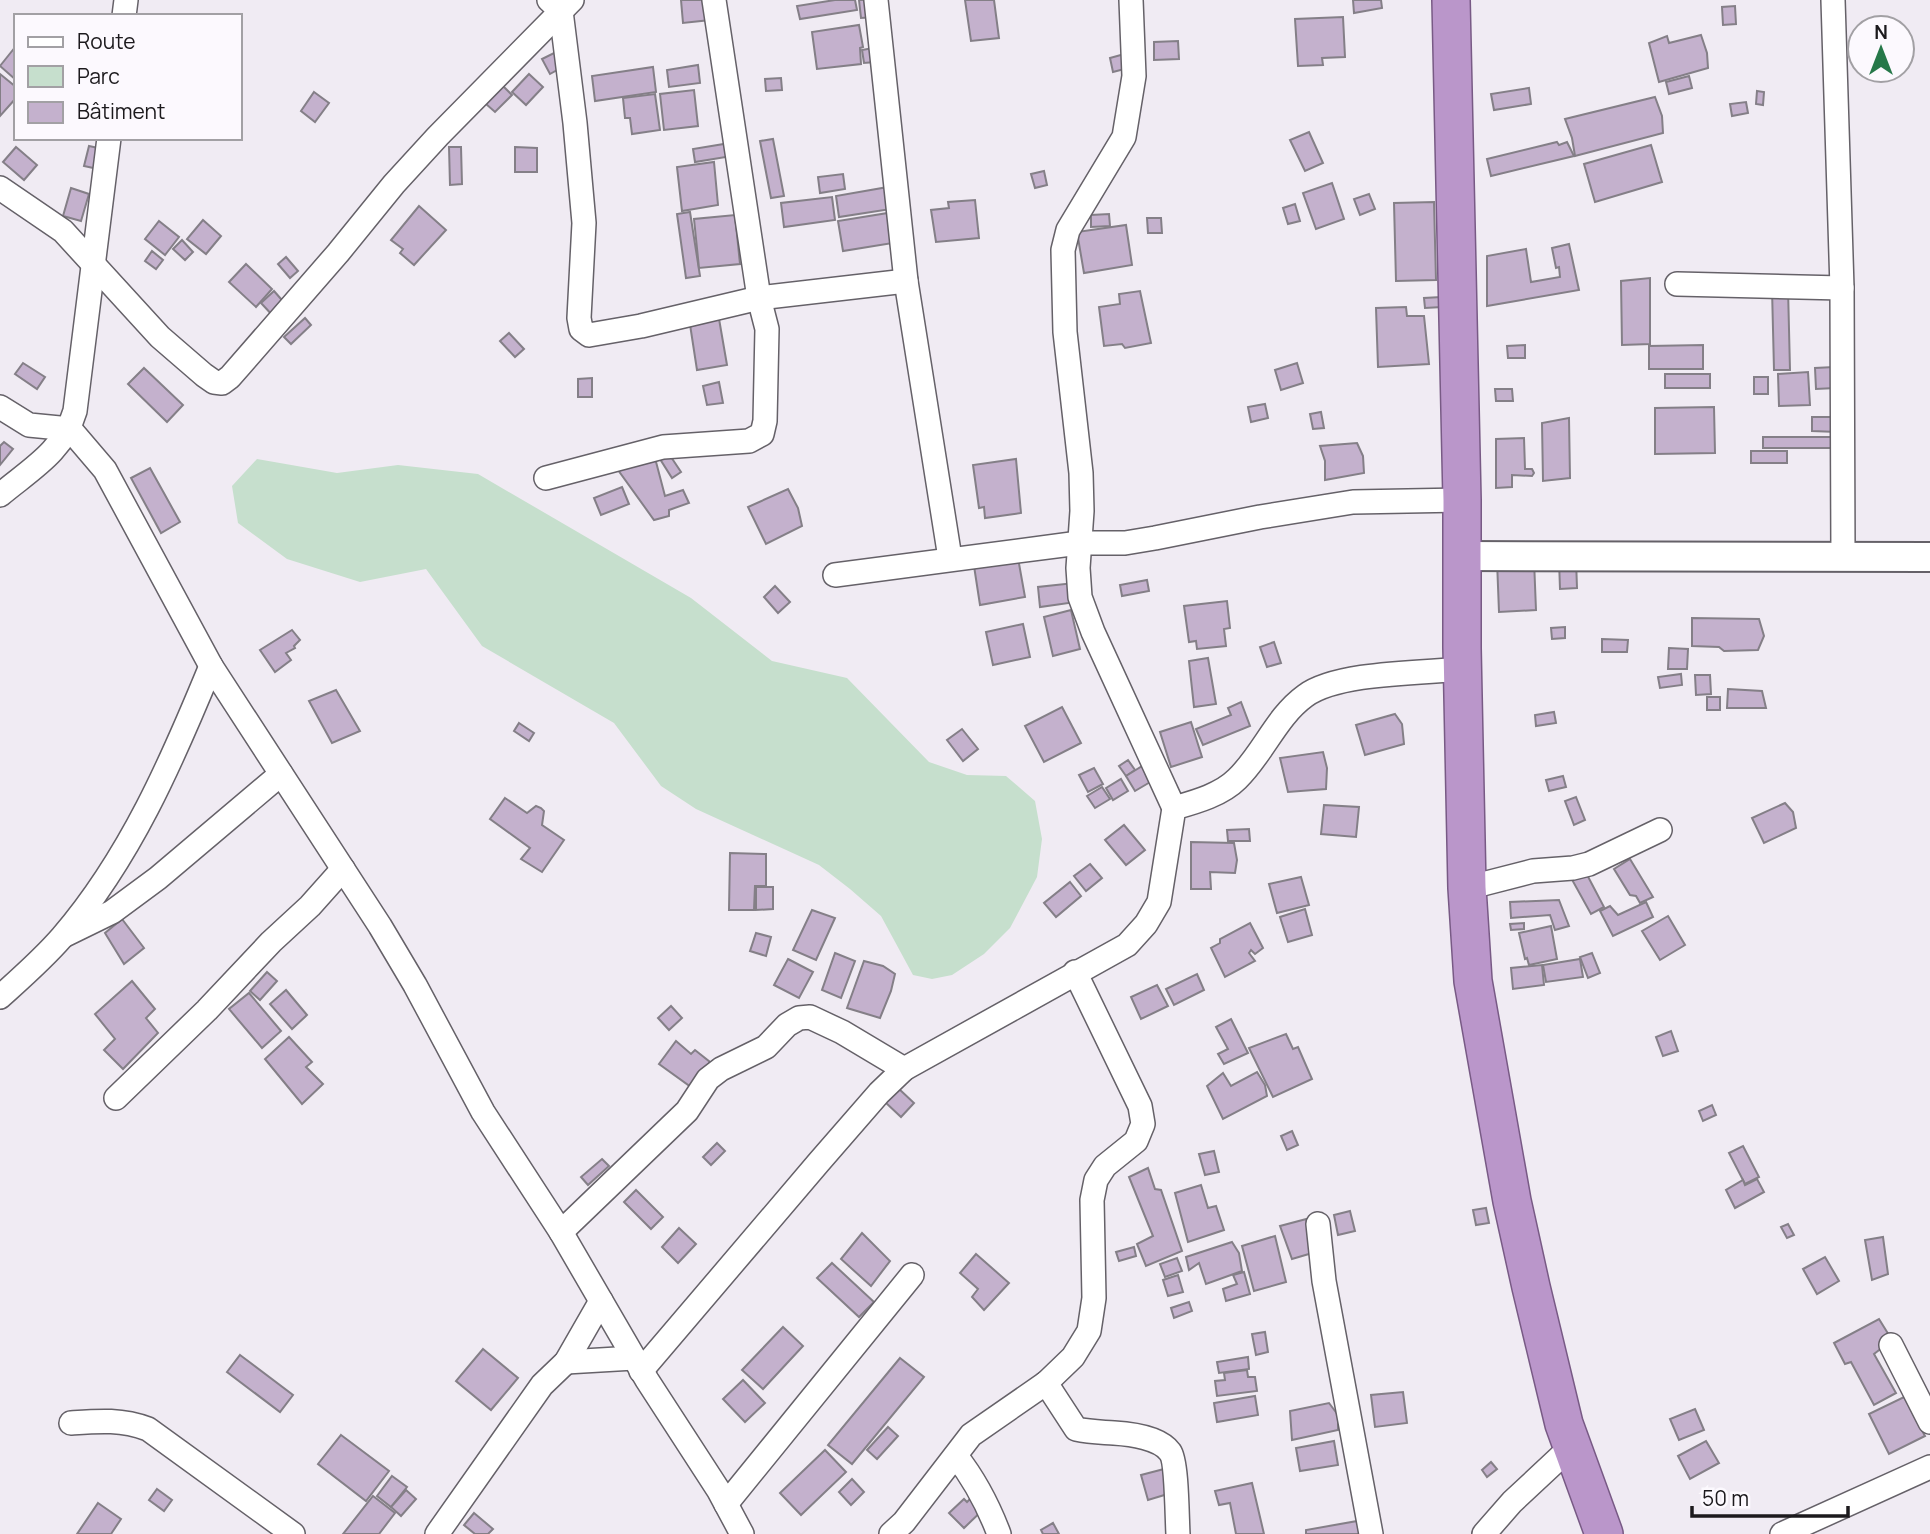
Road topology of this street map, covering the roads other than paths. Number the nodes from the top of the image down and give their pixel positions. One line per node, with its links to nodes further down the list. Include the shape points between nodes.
1 (714, 0): 13 (street)
2 (876, 0): 10 (street)
3 (1131, 0): 19 (street, via 1133,76 1124,137 1068,230 1063,250 1065,332 1081,473)
4 (1451, 0): 18 (highway)
5 (1833, 0): 12 (street)
6 (561, 4): 9 (street, via 394,184 222,383 214,382 160,338); 13 (street, via 583,223 581,329 589,335)
7 (109, 140): 9 (street)
8 (0, 188): 9 (street, via 63,231)
9 (93, 263): 15 (street)
10 (906, 281): 13 (street); 23 (street)
11 (1677, 284): 12 (street)
12 (1842, 288): 21 (street)
13 (759, 298): 16 (street, via 767,328 762,434 749,440 663,447)
14 (0, 407): 15 (street, via 29,425)
15 (70, 429): 17 (street, via 52,452); 25 (street, via 105,470)
16 (546, 478)
17 (0, 495)
18 (1462, 500): 19 (street, via 1353,502 1155,538); 20 (highway)
19 (1079, 543): 23 (street); 28 (street, via 1080,597)
20 (1462, 556): 21 (street); 26 (highway)
21 (1843, 557): 22 (street)
22 (1930, 557)
23 (950, 558): 24 (street)
24 (835, 575)
25 (211, 666): 27 (street); 31 (street, via 169,768)
26 (1463, 669): 28 (street, via 1368,677 1306,694 1236,781 1215,794); 32 (highway)
27 (281, 774): 30 (street); 33 (street, via 204,842)
28 (1174, 808): 35 (street, via 1159,902 1146,924 1127,945)
29 (1660, 830): 32 (street, via 1589,864 1533,871)
30 (342, 869): 38 (street); 40 (street, via 415,985 483,1112)
31 (107, 876): 33 (street); 34 (street)
32 (1468, 888): 49 (highway, via 1473,981 1511,1202)
33 (128, 900): 34 (street)
34 (63, 937): 36 (street)
35 (1075, 972): 37 (street); 46 (street, via 1140,1106 1143,1124 1136,1141 1105,1166 1096,1180 1090,1331 1073,1357)
36 (0, 997)
37 (904, 1069): 40 (street, via 842,1032 810,1017 799,1018 766,1047 708,1079 687,1111); 45 (street)
38 (116, 1098)
39 (1318, 1224): 59 (street, via 1324,1281)
40 (561, 1232): 42 (street)
41 (912, 1275): 52 (street)
42 (601, 1301): 44 (street); 45 (street)
43 (1891, 1345): 47 (street)
44 (566, 1362): 45 (street); 54 (street, via 542,1385)
45 (638, 1365): 52 (street)
46 (1046, 1383): 50 (street, via 971,1434); 58 (street, via 1076,1429 1150,1440 1173,1455)
47 (1930, 1422)
48 (71, 1423): 53 (street, via 110,1420 148,1429)
49 (1572, 1446): 60 (street); 61 (highway)
50 (956, 1456): 56 (street); 57 (street, via 973,1477)
51 (1930, 1467): 62 (street)
52 (726, 1504): 55 (street)
53 (293, 1534)
54 (437, 1534)
55 (742, 1534)
56 (891, 1534)
57 (999, 1534)
58 (1178, 1534)
59 (1371, 1534)
60 (1484, 1534)
61 (1604, 1534)
62 (1782, 1534)

